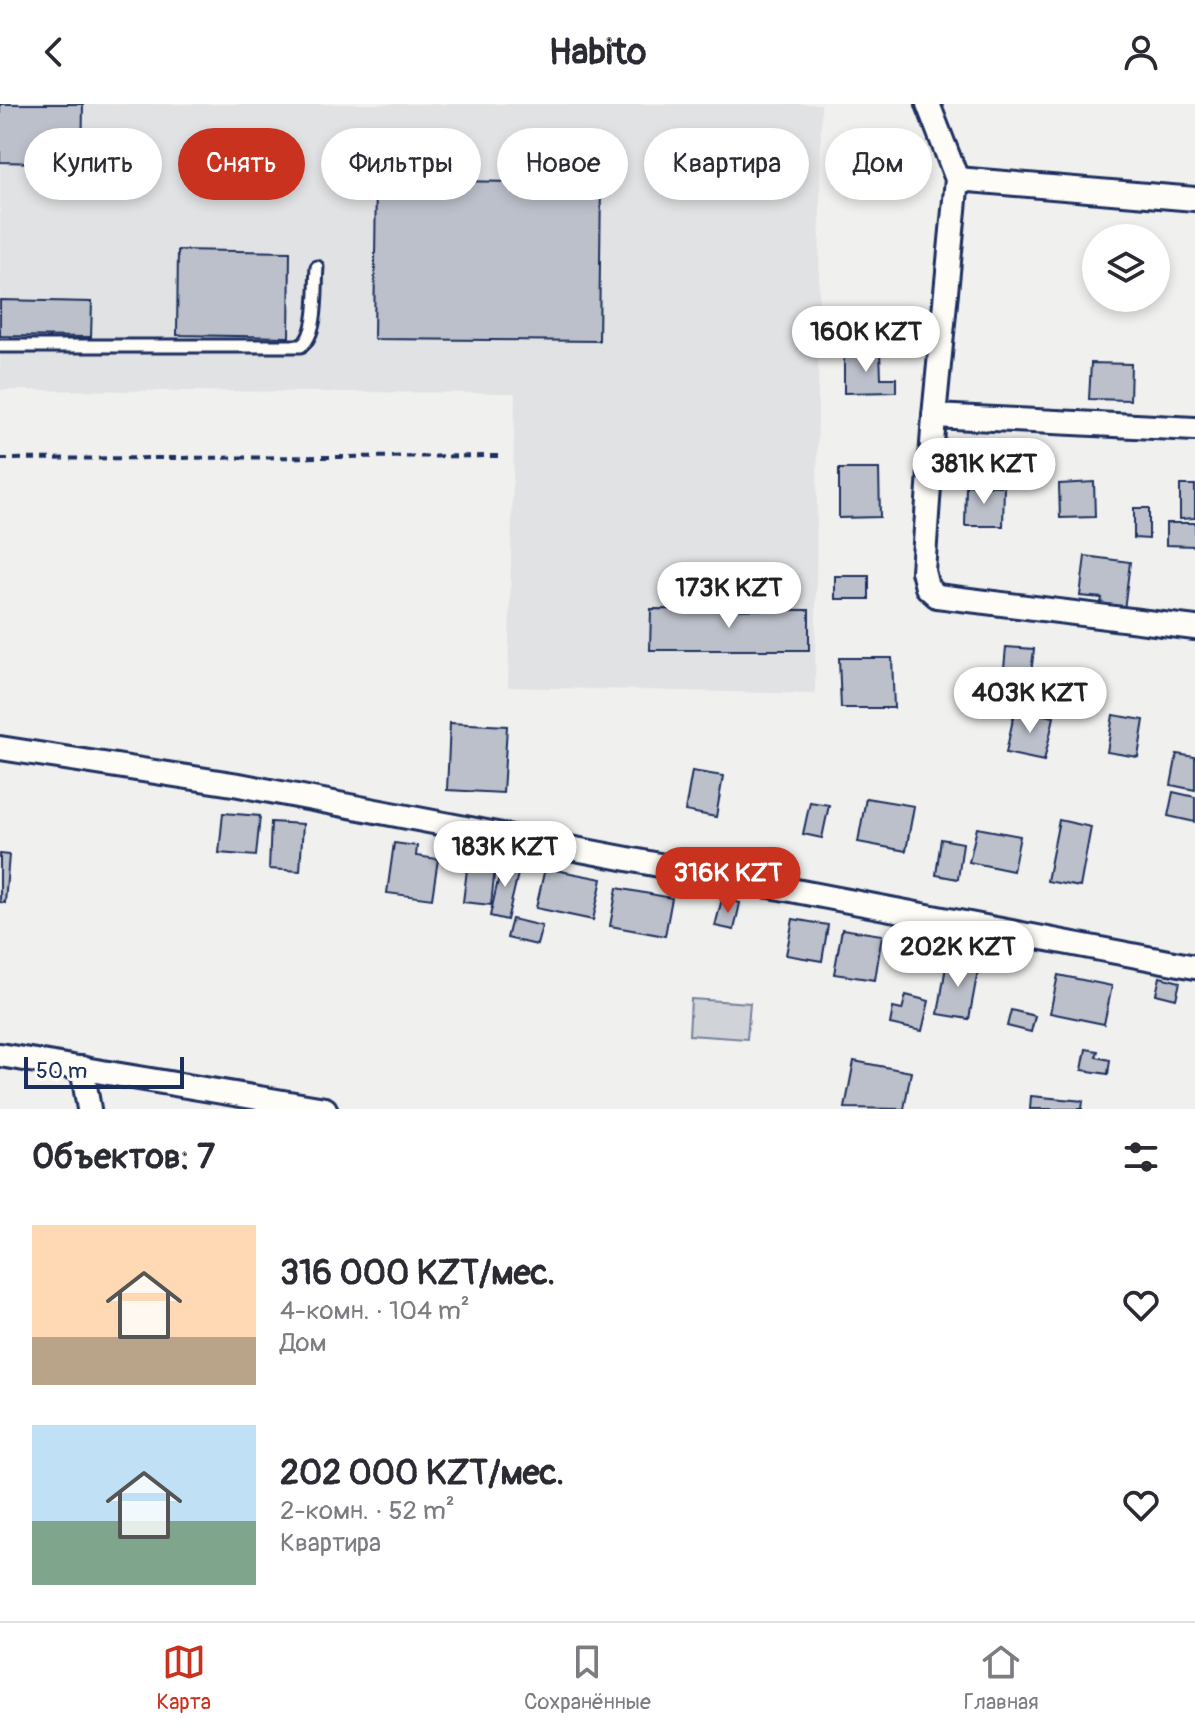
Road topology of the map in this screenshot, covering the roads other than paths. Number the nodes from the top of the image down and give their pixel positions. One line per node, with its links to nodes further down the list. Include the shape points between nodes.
1 (928, 104): 2 (street)
2 (957, 179): 3 (street); 6 (street)
3 (1195, 199)
4 (317, 267): 5 (lane, via 313,330 301,346)
5 (0, 346)
6 (934, 416): 7 (street); 8 (street, via 923,571 927,587 937,596)
7 (1195, 429)
8 (1195, 628)
9 (0, 748): 10 (street, via 239,785)
10 (1195, 967)
11 (0, 1055): 12 (street)
12 (82, 1068): 13 (street); 14 (street)
13 (89, 1109)
14 (325, 1109)

